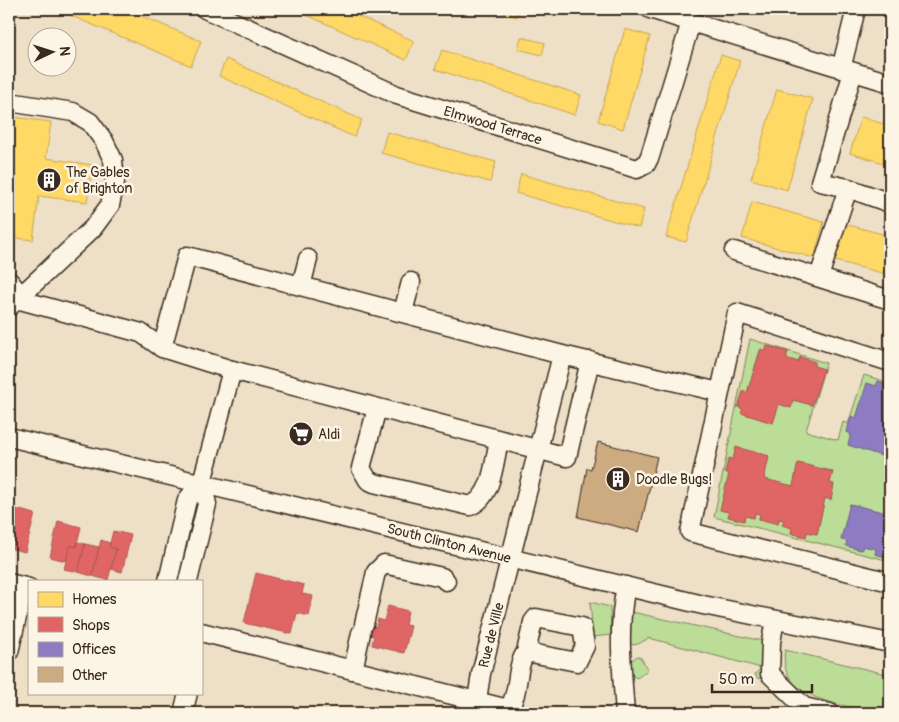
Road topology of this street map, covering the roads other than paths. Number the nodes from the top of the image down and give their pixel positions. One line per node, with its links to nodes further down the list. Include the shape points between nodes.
1 (205, 9): 4 (street, Elmwood Terrace, via 397,95 637,168 646,164 650,156)
2 (650, 9): 4 (street)
3 (856, 9): 5 (street)
4 (690, 22): 5 (street)
5 (847, 70): 6 (street); 8 (street, via 820,182)
6 (890, 83)
7 (9, 102): 15 (street, via 73,112 90,122 113,160 115,182 110,205 93,228)
8 (848, 188): 9 (street); 12 (street)
9 (890, 203)
10 (734, 252): 12 (street)
11 (308, 259): 14 (street)
12 (819, 277): 16 (street)
13 (411, 282): 17 (street)
14 (301, 286): 17 (street); 18 (street, via 187,256)
15 (14, 295): 18 (street, via 140,333)
16 (890, 300)
17 (403, 312): 19 (street)
18 (162, 348): 22 (street)
19 (562, 355): 20 (street); 27 (street, Rue de Ville)
20 (590, 361): 23 (street); 27 (street, via 567,457)
21 (890, 362): 23 (street, via 736,313)
22 (232, 370): 24 (street); 28 (street)
23 (719, 392): 33 (street, via 690,532)
24 (377, 408): 26 (street); 26 (street, via 361,461 363,474 374,482 470,506 482,498 487,489)
25 (9, 437): 28 (street, South Clinton Avenue)
26 (498, 440): 27 (street)
27 (538, 450): 29 (street, Rue de Ville)
28 (202, 482): 29 (street, South Clinton Avenue); 30 (street, via 187,500); 31 (street, via 207,504)
29 (510, 558): 35 (street, South Clinton Avenue); 43 (street, Rue de Ville)
30 (168, 580)
31 (188, 580)
32 (446, 581): 41 (street, via 442,577 384,564 376,572)
33 (890, 582)
34 (20, 586): 39 (street)
35 (626, 586): 36 (street, South Clinton Avenue); 45 (street, via 619,644)
36 (775, 620): 38 (street, South Clinton Avenue); 46 (street, via 770,674 804,707)
37 (202, 634): 41 (street)
38 (890, 643)
39 (9, 652)
40 (526, 652): 43 (street, via 510,706)
41 (352, 670): 43 (street)
42 (188, 694): 44 (street)
43 (476, 707)
44 (183, 713)
45 (626, 713)
46 (830, 713)

